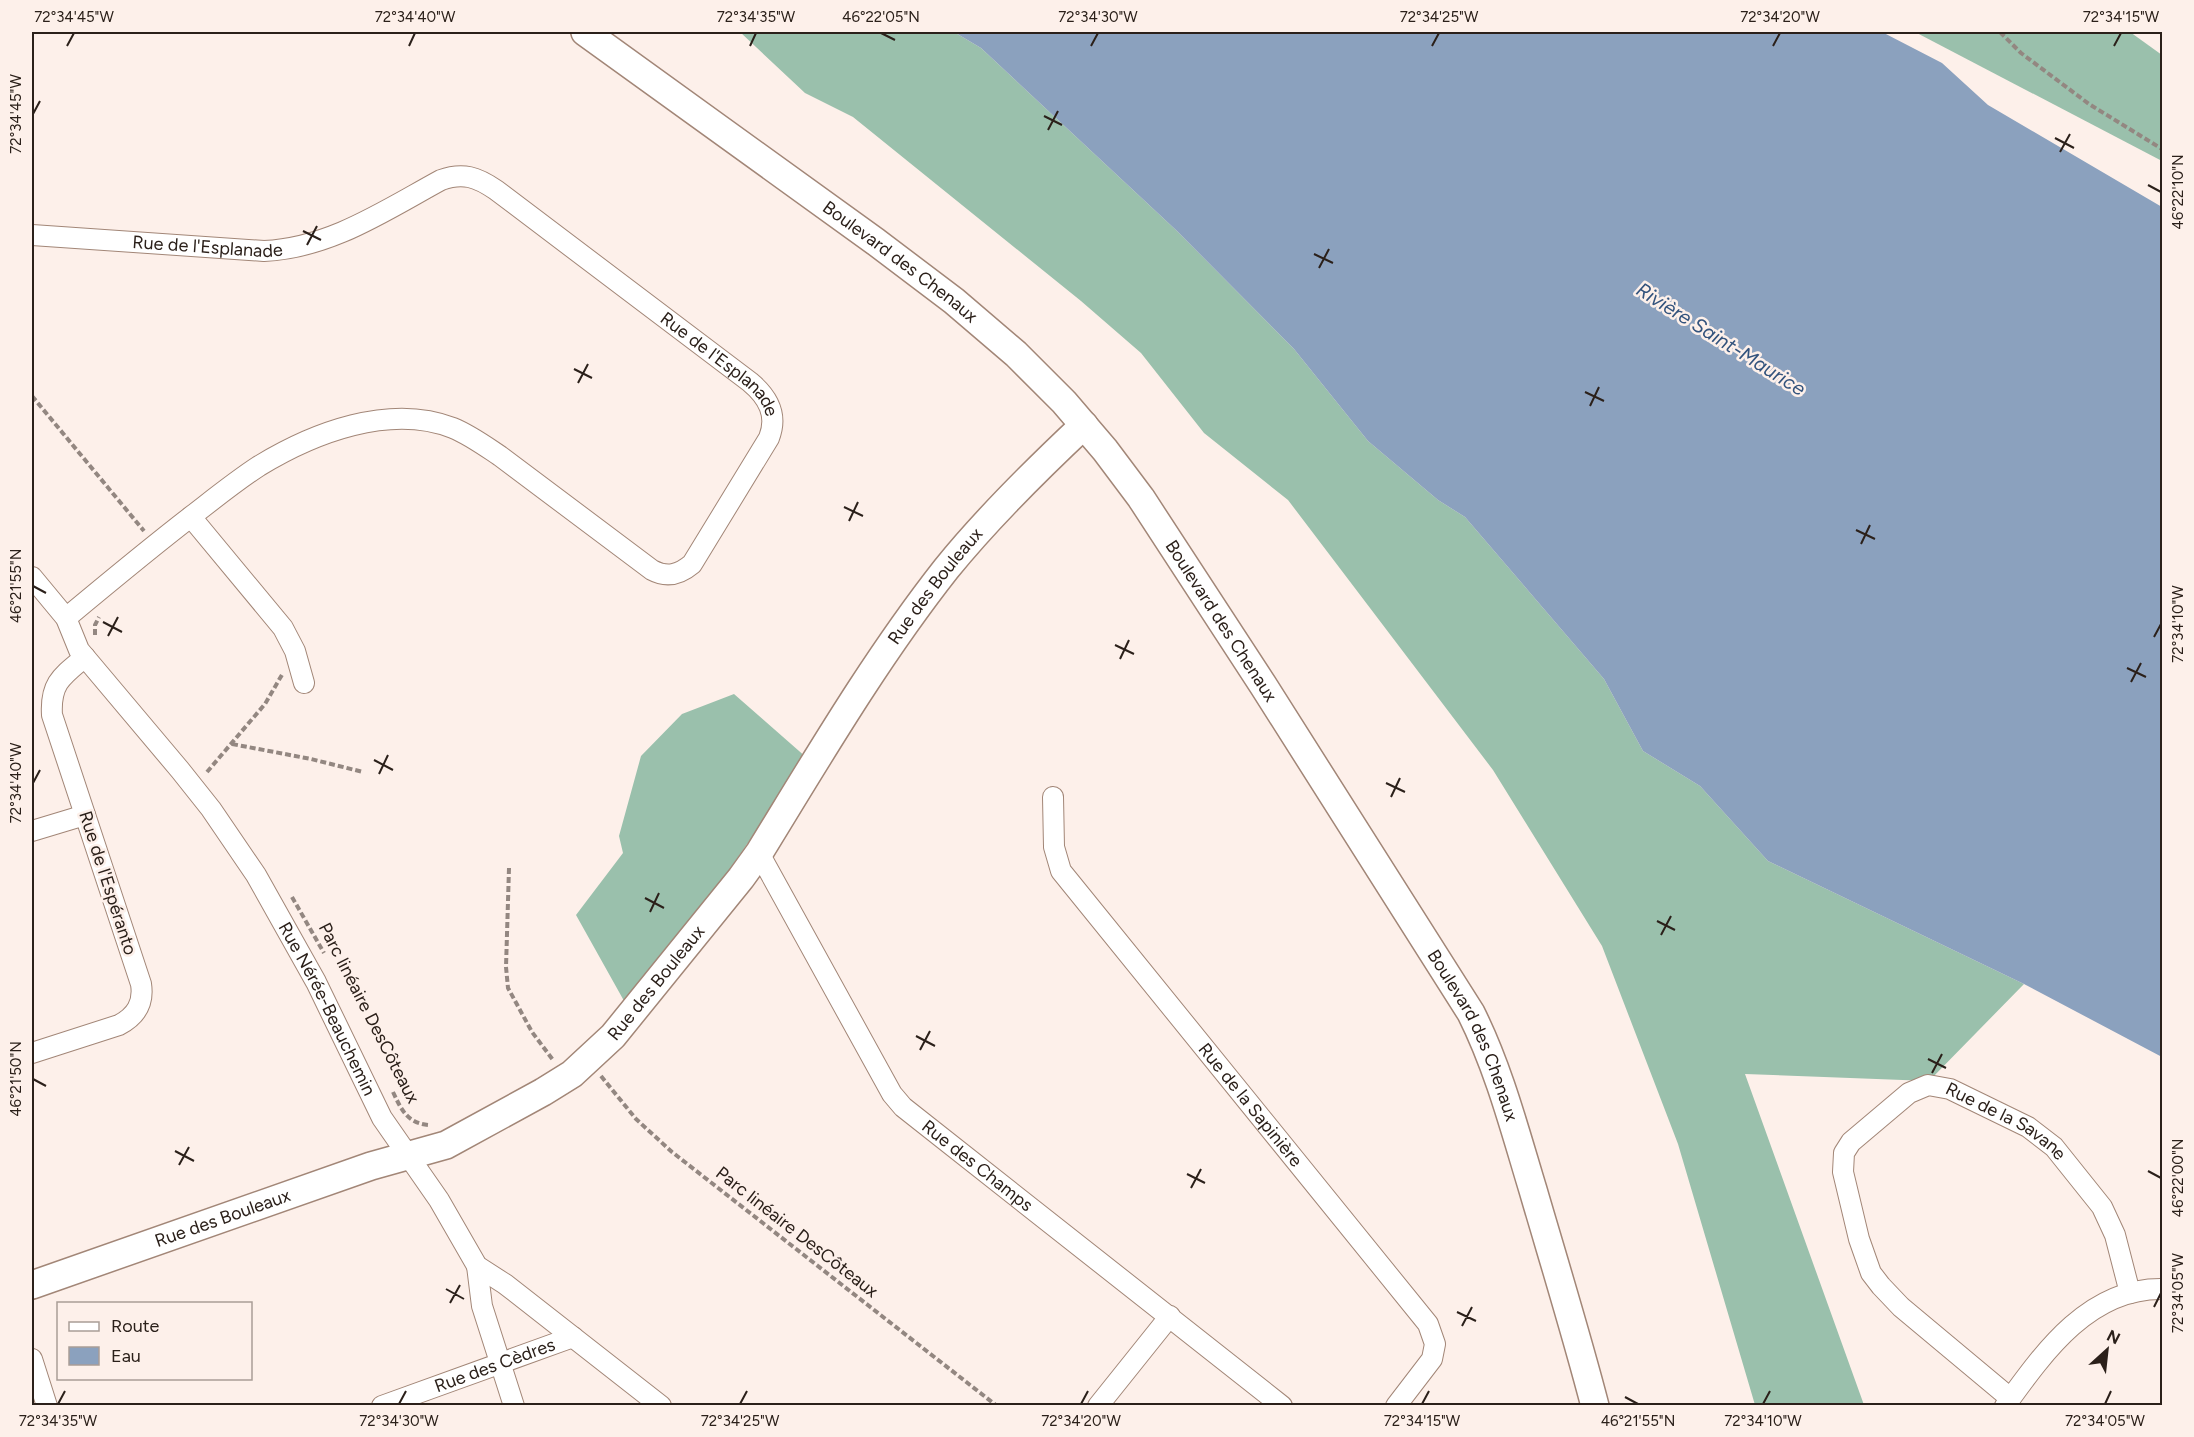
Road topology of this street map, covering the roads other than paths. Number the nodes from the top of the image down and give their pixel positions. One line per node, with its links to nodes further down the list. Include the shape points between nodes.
1 (585, 32): 3 (street, Boulevard des Chenaux, via 954,301 1023,360)
2 (32, 235): 4 (street, Rue de l'Esplanade, via 283,250 345,231 441,180 474,177 750,382 766,399 773,419 769,438 692,564 678,574 652,570 475,440 453,428 406,419 355,426 305,442 258,467)
3 (1084, 425): 12 (street, Rue des Bouleaux, via 992,516 925,597 870,674); 31 (street, Boulevard des Chenaux, via 1151,513 1471,1013 1488,1050 1516,1136)
4 (191, 516): 6 (street, Rue de l'Esplanade); 8 (street, via 283,628 295,651)
5 (32, 577): 6 (street, Rue Nérée-Beauchemin)
6 (66, 618): 7 (street, Rue Nérée-Beauchemin)
7 (85, 657): 10 (street, Rue de l'Espéranto, via 57,682 51,702 51,715); 14 (street, Rue Nérée-Beauchemin, via 211,809 256,875 316,981 382,1118)
8 (304, 683)
9 (1053, 797): 30 (street, Rue de la Sapinière, via 1055,855 1061,871 1428,1324 1435,1344 1432,1359)
10 (85, 815): 11 (street); 13 (street, Rue de l'Espéranto, via 141,984 140,1006 119,1025)
11 (32, 831)
12 (759, 853): 14 (street, Rue des Bouleaux, via 626,1022 589,1061 458,1139); 19 (street, Rue des Champs, via 896,1100)
13 (32, 1053)
14 (408, 1156): 15 (street, Rue Nérée-Beauchemin); 16 (street, Rue des Bouleaux)
15 (477, 1266): 20 (street, Rue Nérée-Beauchemin); 22 (street, via 480,1301)
16 (32, 1285)
17 (2163, 1289): 18 (street)
18 (2130, 1293): 23 (street, via 2083,1316 2053,1345); 23 (street, Rue de la Savane, via 2115,1235 2102,1207 2054,1148 2028,1127 1950,1089 1928,1085 1909,1093 1851,1142 1843,1172 1858,1239 1871,1273 1901,1306)
19 (1170, 1316): 28 (street); 29 (street, Rue des Champs)
20 (573, 1337): 22 (street, Rue des Cèdres); 27 (street, Rue Nérée-Beauchemin)
21 (32, 1359): 24 (street)
22 (500, 1365): 25 (street, Rue des Cèdres); 26 (street)
23 (2007, 1402)
24 (47, 1406)
25 (382, 1406)
26 (514, 1406)
27 (661, 1406)
28 (1098, 1406)
29 (1282, 1406)
30 (1396, 1406)
31 (1595, 1406)

